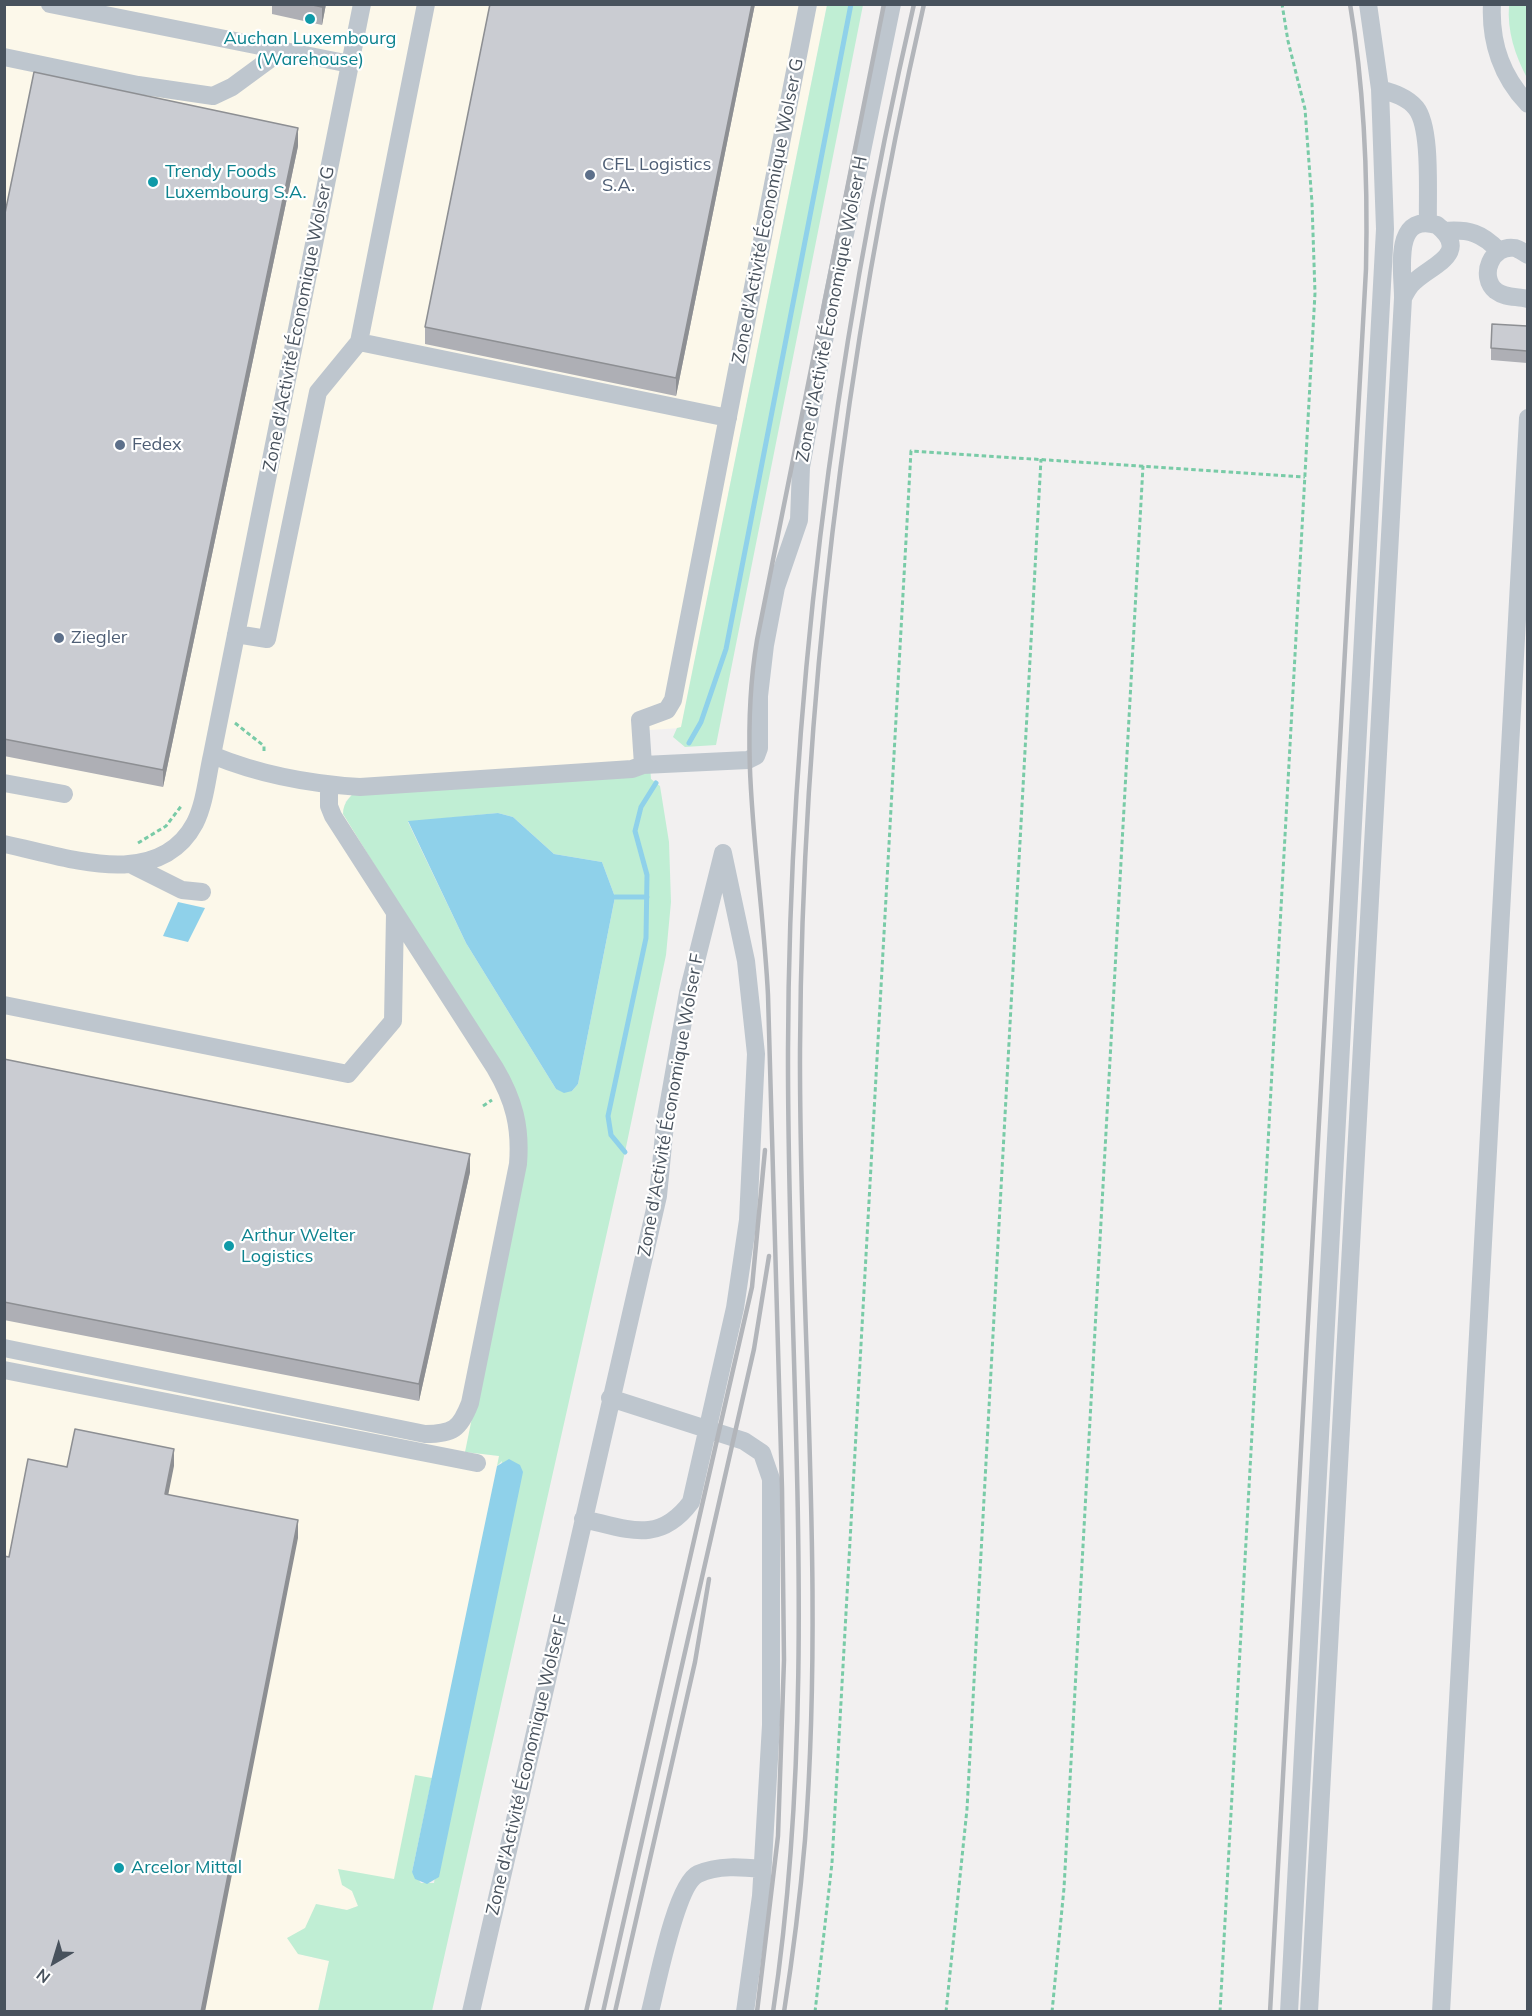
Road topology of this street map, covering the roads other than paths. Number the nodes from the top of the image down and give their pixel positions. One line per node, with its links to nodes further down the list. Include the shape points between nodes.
1 (363, 4): 10 (lane, Zone d'Activité Économique Wolser G)
2 (426, 4): 18 (lane, Zone d'Activité Économique Wolser G)
3 (808, 4): 19 (lane, Zone d'Activité Économique Wolser G)
4 (892, 4): 23 (lane, Zone d'Activité Économique Wolser H, via 805,444 798,528 776,587 765,645 759,696 759,748 756,756 748,760)
5 (1368, 4): 11 (lane)
6 (1492, 4): 12 (lane, via 1498,58 1512,88)
7 (61, 6): 8 (lane)
8 (281, 51): 9 (lane, via 213,96 138,86); 10 (lane)
9 (4, 57)
10 (350, 64): 21 (lane, Zone d'Activité Économique Wolser G)
11 (1380, 88): 13 (lane, via 1417,109 1424,127); 42 (lane, via 1385,229)
12 (1527, 104)
13 (1436, 227): 14 (lane, via 1467,230 1486,237); 16 (lane, via 1449,249 1446,259 1412,283); 16 (lane, via 1412,227 1403,241)
14 (1499, 251): 15 (lane, via 1514,248); 17 (lane, via 1489,262 1487,277 1495,290)
15 (1527, 255)
16 (1403, 298): 43 (lane)
17 (1527, 299)
18 (359, 342): 19 (lane); 21 (lane, Zone d'Activité Économique Wolser G, via 318,392 267,639)
19 (728, 418): 23 (lane, Zone d'Activité Économique Wolser G, via 673,700 667,710 640,720)
20 (1527, 418): 44 (lane)
21 (236, 634): 22 (lane, Zone d'Activité Économique Wolser G)
22 (212, 755): 25 (lane); 28 (lane, Zone d'Activité Économique Wolser G, via 203,798 190,830 159,858)
23 (646, 764): 25 (lane, via 632,770 448,783 360,788)
24 (4, 783): 26 (lane)
25 (329, 785): 30 (lane, via 333,816)
26 (64, 794)
27 (4, 844): 28 (lane, Zone d'Activité Économique Wolser G, via 108,865)
28 (134, 866): 29 (lane, via 182,890)
29 (202, 892)
30 (395, 914): 31 (lane, via 393,1021 348,1074); 32 (lane, via 508,1090 517,1114 518,1164 463,1422 446,1434 425,1434)
31 (4, 1005)
32 (4, 1348)
33 (4, 1370): 36 (lane)
34 (610, 1398): 35 (lane); 35 (lane, Zone d'Activité Économique Wolser F, via 658,1196 665,1124 688,993 723,853 746,961 756,1054 748,1220 735,1308); 37 (lane, Zone d'Activité Économique Wolser F)
35 (708, 1428): 37 (lane, Zone d'Activité Économique Wolser F, via 691,1502 680,1516 662,1529 634,1530); 38 (lane, via 762,1452 771,1479 771,1725)
36 (477, 1463)
37 (583, 1519): 39 (lane, Zone d'Activité Économique Wolser F)
38 (762, 1869): 40 (lane, via 730,1866 698,1874 687,1883 671,1927); 41 (lane)
39 (471, 2012)
40 (650, 2012)
41 (745, 2012)
42 (1288, 2012)
43 (1309, 2012)
44 (1441, 2012)

